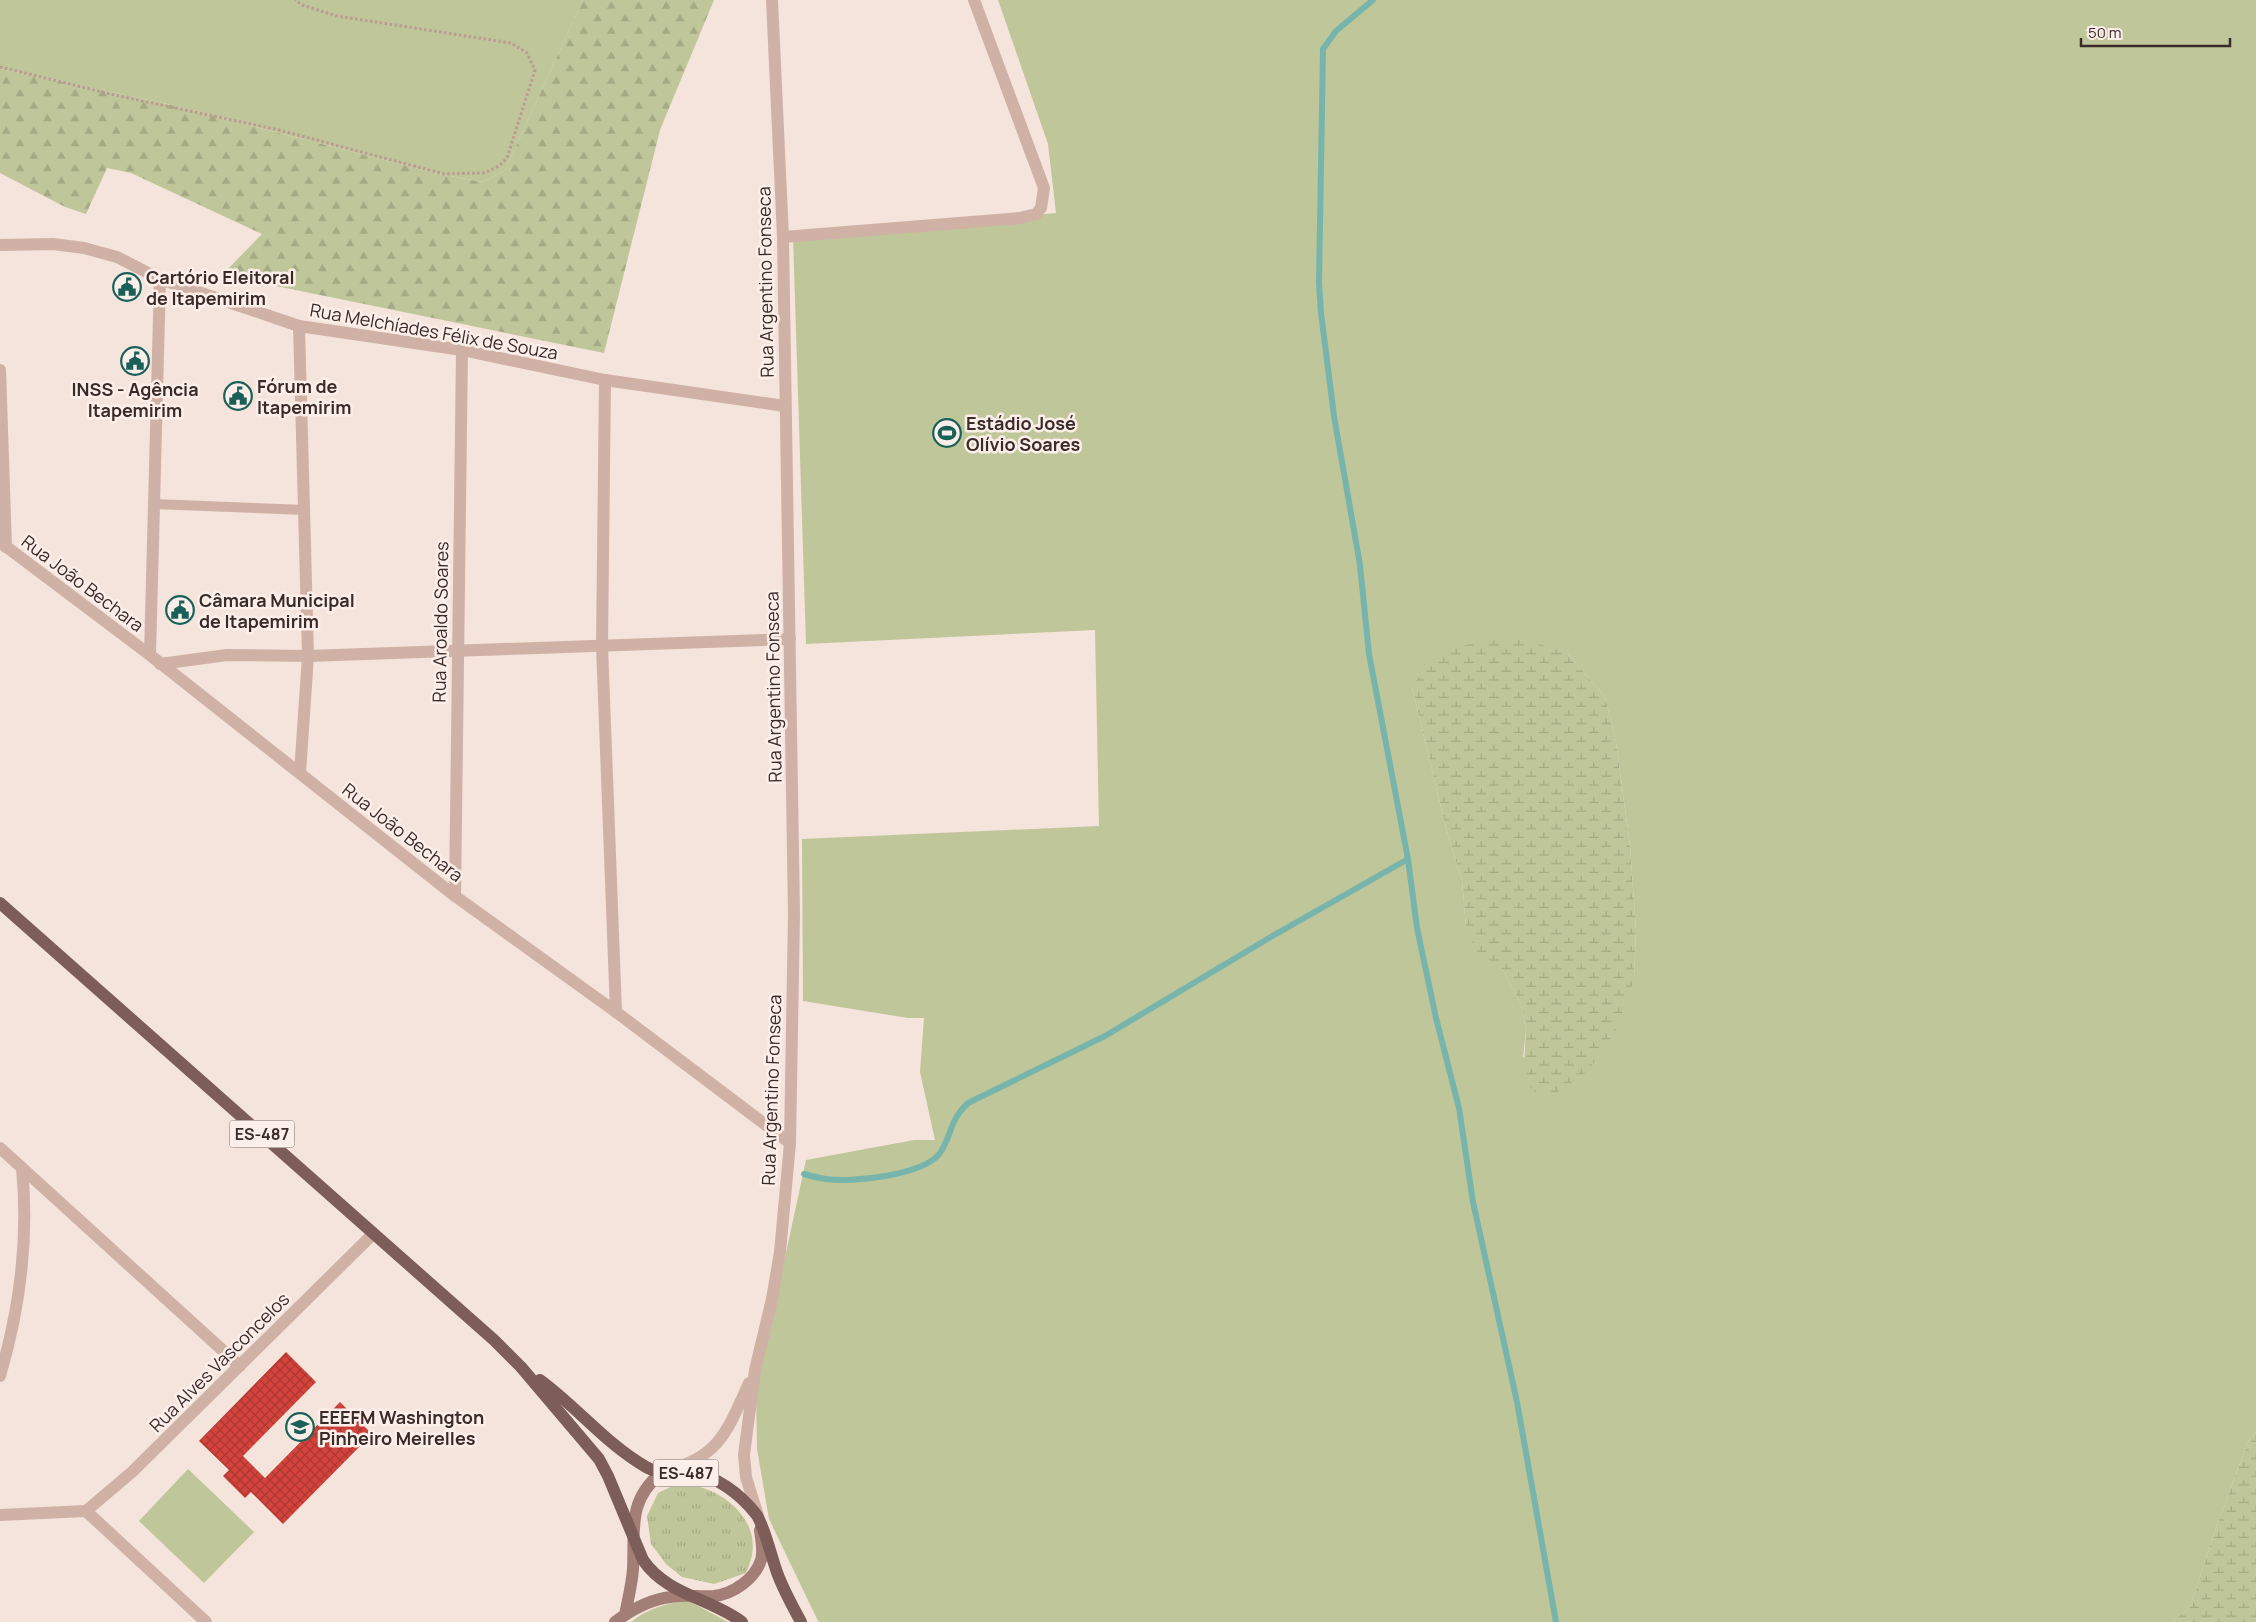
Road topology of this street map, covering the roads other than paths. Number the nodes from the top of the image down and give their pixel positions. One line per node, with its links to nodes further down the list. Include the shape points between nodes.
1 (772, 0): 3 (street, Rua Argentino Fonseca)
2 (974, 0): 3 (street, via 1042,178 1044,197 1039,212 1020,218)
3 (783, 237): 10 (street, Rua Argentino Fonseca)
4 (0, 245): 5 (street, Rua Melchíades Félix de Souza, via 53,244 84,248 117,257)
5 (160, 279): 6 (street, Rua Melchíades Félix de Souza); 11 (street)
6 (299, 326): 7 (street, Rua Melchíades Félix de Souza); 12 (street)
7 (462, 350): 9 (street, Rua Melchíades Félix de Souza); 16 (street, Rua Aroaldo Soares)
8 (0, 370): 13 (street)
9 (605, 380): 10 (street, Rua Melchíades Félix de Souza); 15 (street)
10 (785, 406): 14 (street, Rua Argentino Fonseca)
11 (153, 504): 12 (lane); 17 (street)
12 (305, 510): 18 (street)
13 (3, 544): 17 (street, Rua João Bechara)
14 (790, 639): 15 (street); 24 (street, Rua Argentino Fonseca, via 794,914)
15 (602, 646): 16 (street); 23 (street)
16 (457, 650): 18 (street); 21 (street, Rua Aroaldo Soares)
17 (150, 655): 19 (street, Rua João Bechara)
18 (308, 656): 19 (street, via 227,656); 20 (street)
19 (160, 664): 20 (street, Rua João Bechara)
20 (300, 772): 21 (street, Rua João Bechara)
21 (455, 896): 23 (street, Rua João Bechara)
22 (0, 903): 27 (main road, ES-487)
23 (616, 1012): 24 (street, Rua João Bechara)
24 (790, 1143): 30 (street, Rua Argentino Fonseca, via 780,1252)
25 (0, 1148): 26 (street)
26 (22, 1168): 28 (street); 31 (street, via 25,1242 14,1320)
27 (373, 1234): 28 (street, Rua Alves Vasconcelos); 29 (main road, ES-487)
28 (240, 1366): 33 (street, Rua Alves Vasconcelos, via 132,1472)
29 (522, 1367): 32 (main road, ES-487, via 566,1400 626,1454); 36 (main road, ES-487, via 599,1459)
30 (755, 1370): 32 (street, via 732,1420 711,1449 697,1461); 35 (street, via 744,1455 746,1477)
31 (0, 1376)
32 (661, 1473): 35 (main road, ES-487, via 691,1473 718,1481); 36 (street, via 646,1486 638,1500)
33 (86, 1510): 34 (street); 39 (street)
34 (0, 1515)
35 (758, 1516): 37 (street, via 762,1552 756,1570 729,1593); 41 (main road, ES-487, via 778,1576)
36 (633, 1534): 37 (main road, ES-487, via 649,1570 664,1583); 38 (street, via 632,1579)
37 (691, 1596): 38 (street, via 662,1599); 40 (main road, ES-487)
38 (620, 1618)
39 (206, 1622)
40 (742, 1622)
41 (802, 1622)

